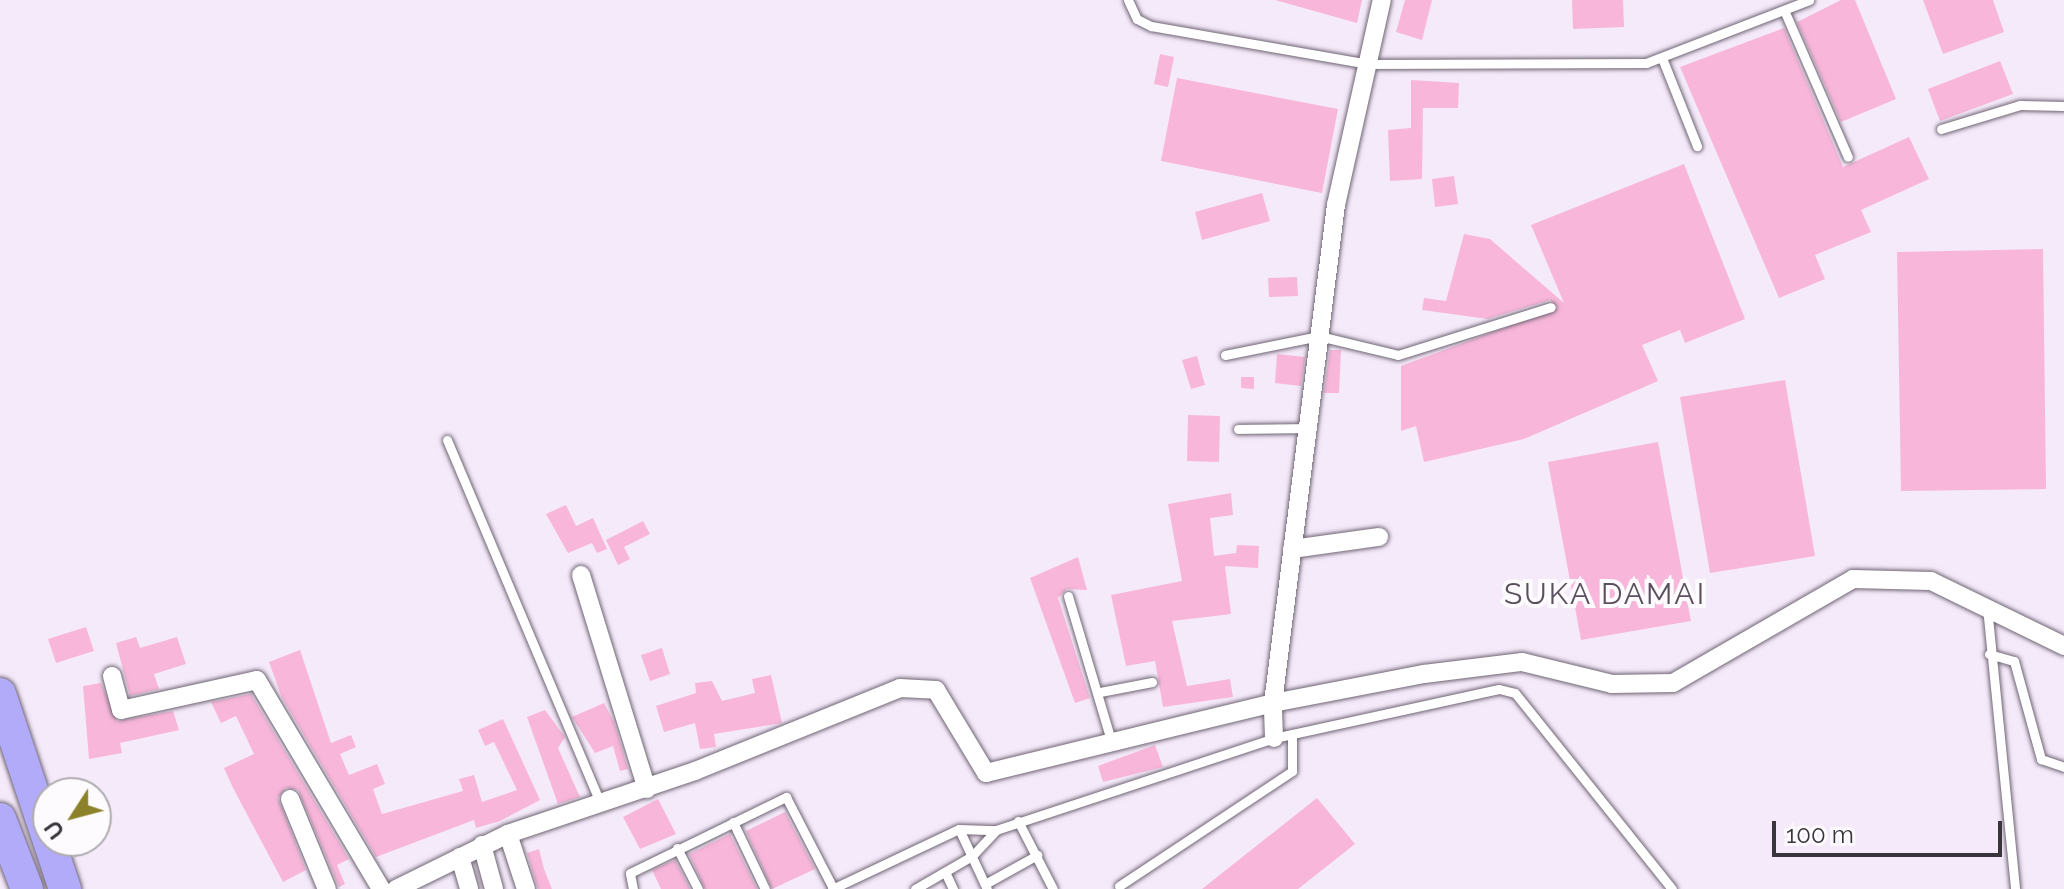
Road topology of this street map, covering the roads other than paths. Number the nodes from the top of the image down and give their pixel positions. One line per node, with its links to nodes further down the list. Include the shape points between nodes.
1 (1128, 0): 6 (lane, via 1137,19 1151,26)
2 (1382, 0): 6 (street)
3 (1809, 0): 4 (lane)
4 (1784, 10): 5 (lane); 10 (lane)
5 (1662, 58): 6 (lane); 9 (lane)
6 (1369, 64): 12 (street, via 1336,205)
7 (2064, 106): 8 (lane, via 2020,105)
8 (1941, 129)
9 (1697, 146)
10 (1848, 157)
11 (1551, 307): 12 (lane, via 1398,355)
12 (1319, 336): 13 (lane); 14 (street)
13 (1225, 355)
14 (1307, 428): 15 (lane); 18 (street)
15 (1238, 429)
16 (447, 440): 35 (lane)
17 (1379, 537): 18 (street)
18 (1292, 549): 28 (street)
19 (581, 575): 33 (street)
20 (1068, 596): 26 (lane)
21 (1987, 604): 22 (street); 23 (lane); 28 (street, via 1931,581 1853,579 1818,593 1673,683 1612,684 1522,662)
22 (2064, 646)
23 (1989, 654): 31 (lane, via 2014,661 2041,759); 67 (lane)
24 (112, 676): 54 (street, via 121,710 257,680)
25 (1152, 682): 26 (lane)
26 (1100, 692): 30 (lane)
27 (0, 694): 32 (highway)
28 (1273, 703): 29 (street); 30 (street)
29 (1283, 736): 37 (lane); 50 (lane, via 1294,770); 66 (lane, via 1491,689 1515,693)
30 (1110, 737): 33 (street, via 986,773 936,690 912,686)
31 (2064, 767)
32 (32, 789)
33 (647, 789): 35 (street)
34 (290, 799): 53 (street)
35 (600, 802): 41 (street)
36 (0, 819): 51 (highway)
37 (1018, 821): 40 (lane); 44 (lane)
38 (733, 822): 43 (lane); 61 (lane); 62 (lane, via 789,798)
39 (959, 829): 40 (lane); 45 (lane); 62 (lane)
40 (996, 830): 45 (lane)
41 (508, 834): 42 (street); 58 (street)
42 (482, 845): 47 (street); 57 (street)
43 (677, 848): 59 (lane, via 630,873); 60 (lane)
44 (1037, 855): 49 (lane); 65 (lane)
45 (972, 856): 48 (lane); 49 (lane)
46 (55, 857): 52 (highway)
47 (460, 857): 55 (street); 56 (street)
48 (946, 874): 63 (lane); 64 (lane)
49 (986, 886)
50 (1119, 886)
51 (27, 889)
52 (65, 889)
53 (327, 889)
54 (381, 889)
55 (396, 889)
56 (469, 889)
57 (494, 889)
58 (526, 889)
59 (633, 889)
60 (698, 889)
61 (765, 889)
62 (832, 889)
63 (915, 889)
64 (953, 889)
65 (1053, 889)
66 (1672, 889)
67 (2015, 889)

